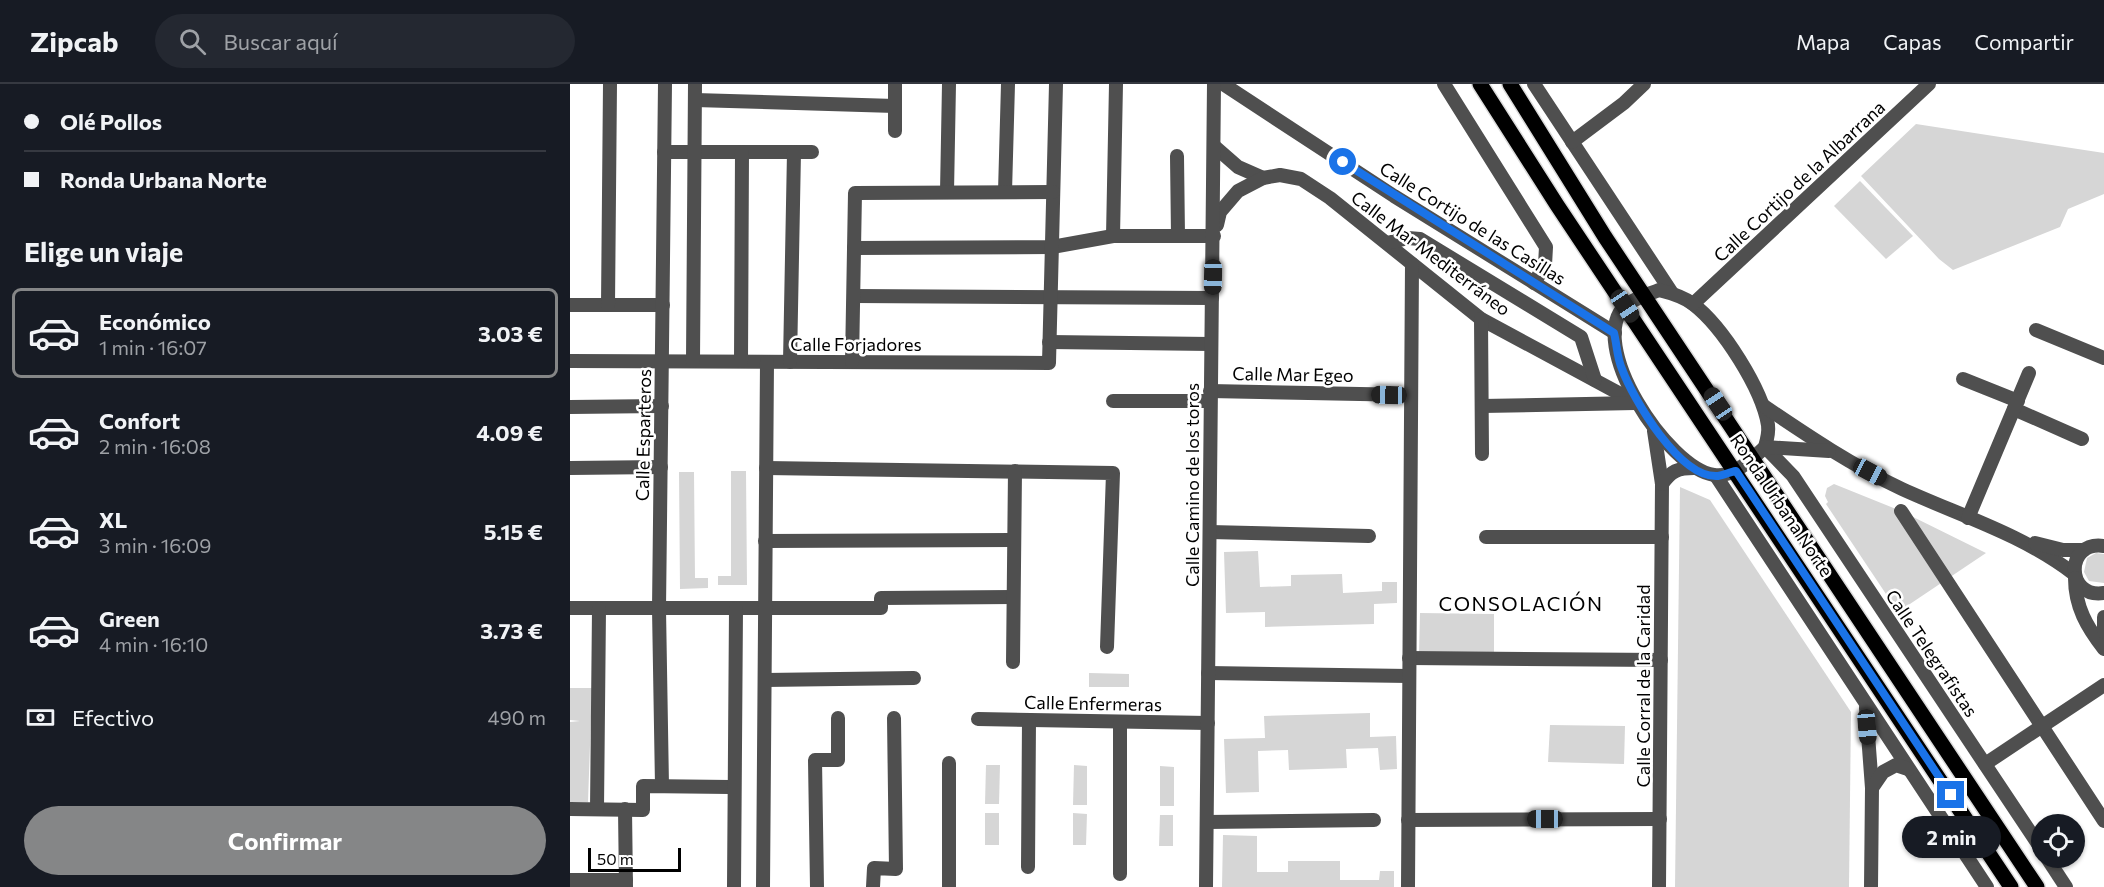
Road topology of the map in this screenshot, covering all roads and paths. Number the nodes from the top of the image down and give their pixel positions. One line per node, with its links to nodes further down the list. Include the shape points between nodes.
1 (610, 84): 47 (street)
2 (665, 84): 22 (street, Calle Esparteros)
3 (695, 84): 17 (street)
4 (895, 84): 18 (street)
5 (949, 84): 29 (street)
6 (1008, 84): 30 (street)
7 (1056, 84): 31 (street)
8 (1116, 84): 32 (street)
9 (1214, 84): 21 (street, Calle Camino de los toros)
10 (1223, 84): 39 (street, Calle Cortijo de las Casillas)
11 (1444, 84): 39 (street, via 1546,247 1545,265)
12 (1480, 84): 49 (main road, Ronda Urbana Norte)
13 (1510, 84): 41 (main road, Ronda Urbana Norte)
14 (1534, 84): 20 (street)
15 (1644, 84): 20 (street, via 1624,104)
16 (1929, 84): 45 (street, Calle Cortijo de la Albarrana)
17 (695, 100): 18 (street); 23 (street)
18 (895, 106): 19 (street)
19 (895, 131)
20 (1572, 142): 40 (street)
21 (1215, 146): 28 (street, via 1238,167); 34 (street, Calle Camino de los toros)
22 (664, 152): 23 (street); 48 (street, Calle Esparteros)
23 (694, 152): 24 (street); 58 (street)
24 (742, 152): 25 (street); 59 (street)
25 (794, 152): 26 (street); 61 (street)
26 (812, 152)
27 (1177, 156): 33 (street)
28 (1263, 178): 34 (street, Calle Mar Mediterráneo, via 1238,191 1220,212); 35 (street, Calle Mar Mediterráneo, via 1280,175 1301,179)
29 (947, 192): 30 (street); 37 (street, via 855,193)
30 (1005, 192): 31 (street)
31 (1053, 192): 36 (street)
32 (1113, 236): 33 (street); 36 (street)
33 (1178, 236): 34 (street)
34 (1214, 236): 44 (street, Calle Camino de los toros)
35 (1387, 243): 38 (street, Calle Mar Mediterráneo); 65 (street, via 1420,239 1581,338)
36 (1052, 247): 37 (street); 43 (street)
37 (854, 248): 42 (street)
38 (1412, 264): 50 (street, Calle Mar Mediterráneo); 66 (street)
39 (1534, 283): 52 (street, Calle Cortijo de las Casillas)
40 (1672, 293): 41 (street, via 1659,290); 45 (street)
41 (1645, 295): 49 (street); 79 (main road, Ronda Urbana Norte)
42 (854, 296): 43 (street); 62 (street)
43 (1050, 297): 44 (street); 53 (street)
44 (1212, 298): 54 (street, Calle Camino de los toros)
45 (1693, 304): 73 (street, via 1718,330)
46 (570, 305): 47 (street)
47 (608, 305): 48 (street)
48 (663, 305): 57 (street, Calle Esparteros)
49 (1625, 306): 52 (street); 86 (main road, Ronda Urbana Norte)
50 (1481, 319): 65 (street, Calle Mar Mediterráneo); 72 (street)
51 (2036, 330): 55 (street)
52 (1614, 333): 69 (street, via 1621,367)
53 (1049, 342): 54 (street); 62 (street, Calle Forjadores, via 1049,363)
54 (1211, 344): 67 (street, Calle Camino de los toros)
55 (2104, 358)
56 (570, 361): 57 (street, Calle Forjadores)
57 (662, 361): 58 (street, Calle Forjadores); 71 (street, Calle Esparteros)
58 (693, 361): 59 (street, Calle Forjadores)
59 (741, 362): 60 (street, Calle Forjadores)
60 (766, 362): 61 (street, Calle Forjadores); 83 (street)
61 (790, 362): 62 (street, Calle Forjadores)
62 (852, 362)
63 (2029, 373): 70 (street)
64 (1963, 378): 70 (street)
65 (1595, 380): 69 (street, Calle Mar Mediterráneo)
66 (1411, 395): 67 (street, Calle Mar Egeo); 114 (street)
67 (1210, 396): 68 (street, Calle Mar Egeo); 92 (street, Calle Camino de los toros)
68 (1113, 400)
69 (1637, 403): 72 (street); 75 (street)
70 (2016, 405): 76 (street); 91 (street)
71 (662, 406): 74 (street); 81 (street, Calle Esparteros)
72 (1482, 406): 80 (street)
73 (1764, 406): 78 (street); 79 (street, via 1769,428)
74 (570, 407)
75 (1653, 426): 84 (street, via 1671,450); 89 (street, Calle Corral de la Caridad)
76 (2082, 439)
77 (1795, 448): 78 (street); 79 (street); 88 (street, via 1788,461)
78 (1831, 451): 91 (street, via 1899,488)
79 (1759, 453): 86 (street); 88 (street, Calle Telegrafistas); 161 (main road, Ronda Urbana Norte)
80 (1482, 454)
81 (661, 467): 82 (street); 108 (street, Calle Esparteros)
82 (570, 468)
83 (766, 468): 85 (street); 99 (street)
84 (1694, 468): 87 (street); 89 (street, via 1677,469)
85 (1015, 471): 98 (street); 112 (street, via 1113,472)
86 (1736, 471): 87 (street); 160 (main road, Ronda Urbana Norte)
87 (1716, 476): 122 (street)
88 (1793, 476): 131 (street, Calle Telegrafistas)
89 (1662, 484): 96 (street, Calle Corral de la Caridad)
90 (1900, 510): 129 (street)
91 (1968, 518): 97 (street)
92 (1210, 532): 94 (street); 117 (street, Calle Camino de los toros)
93 (2104, 535): 101 (street)
94 (1369, 536)
95 (1486, 537): 96 (street)
96 (1662, 537): 115 (street, Calle Corral de la Caridad)
97 (2022, 539): 101 (street, via 2063,550); 102 (street)
98 (1013, 540): 99 (street); 104 (street)
99 (765, 541): 106 (street)
100 (2104, 546): 101 (street)
101 (2087, 548): 102 (street, via 2075,561)
102 (2075, 576): 103 (street, via 2088,592); 113 (street, via 2075,596 2083,618)
103 (2104, 593)
104 (1013, 597): 106 (street, via 881,598 881,608); 116 (street)
105 (570, 608): 107 (street)
106 (765, 608): 109 (street); 120 (street)
107 (599, 609): 108 (street); 137 (street)
108 (659, 609): 109 (street); 133 (street, Calle Esparteros)
109 (735, 609): 150 (street)
110 (2104, 617): 111 (street)
111 (2104, 632)
112 (1107, 647)
113 (2104, 649)
114 (1409, 658): 115 (street); 118 (street)
115 (1661, 660): 139 (street, Calle Corral de la Caridad)
116 (1013, 662)
117 (1208, 673): 118 (street); 128 (street, Calle Camino de los toros)
118 (1409, 676): 141 (street)
119 (914, 678): 120 (street)
120 (765, 680): 151 (street)
121 (2104, 686): 129 (street)
122 (1866, 706): 132 (street); 135 (street)
123 (838, 718): 152 (street, via 838,760 815,760)
124 (894, 718): 153 (street, via 896,869 874,868)
125 (978, 719): 126 (street, Calle Enfermeras)
126 (1029, 720): 127 (street, Calle Enfermeras); 145 (street)
127 (1120, 722): 128 (street, Calle Enfermeras); 147 (street)
128 (1208, 723): 143 (street, Calle Camino de los toros)
129 (2042, 726): 131 (street); 142 (street)
130 (949, 763): 154 (street)
131 (1985, 764): 144 (street, Calle Telegrafistas)
132 (1908, 769): 135 (street, via 1896,765 1883,772); 159 (street)
133 (662, 786): 134 (street); 138 (street, via 643,786 643,810)
134 (730, 787)
135 (1872, 788): 158 (street)
136 (570, 809): 137 (street)
137 (597, 809): 138 (street)
138 (625, 809): 149 (street)
139 (1660, 819): 141 (street); 157 (street, Calle Corral de la Caridad)
140 (1374, 820): 143 (street)
141 (1408, 820): 156 (street)
142 (2104, 820)
143 (1207, 822): 155 (street, Calle Camino de los toros)
144 (2031, 833)
145 (1028, 867)
146 (2054, 868): 162 (street)
147 (1120, 874)
148 (570, 880): 149 (street)
149 (626, 883)
150 (734, 887)
151 (764, 887)
152 (817, 887)
153 (873, 887)
154 (949, 887)
155 (1206, 887)
156 (1408, 887)
157 (1659, 887)
158 (1871, 887)
159 (1987, 887)
160 (2011, 887)
161 (2037, 887)
162 (2066, 887)

